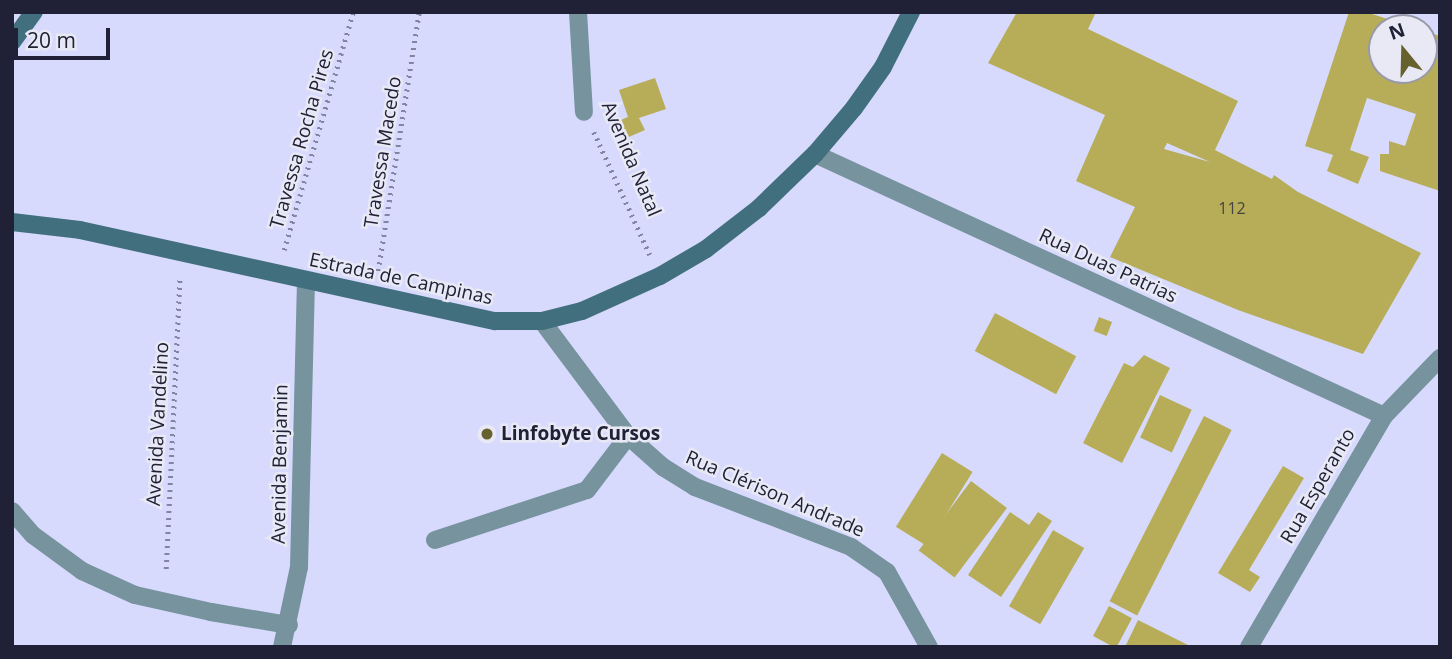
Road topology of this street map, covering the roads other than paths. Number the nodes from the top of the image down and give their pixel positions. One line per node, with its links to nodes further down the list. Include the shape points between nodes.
1 (34, 12): 4 (main road)
2 (578, 12): 5 (street, Avenida Natal)
3 (911, 12): 6 (main road, Estrada de Campinas, via 883,66)
4 (14, 34)
5 (584, 112)
6 (815, 154): 9 (main road, Estrada de Campinas, via 759,208 706,249 660,276 582,311); 11 (street, Rua Duas Patrias)
7 (12, 222): 8 (main road, Estrada de Campinas, via 80,230)
8 (306, 280): 9 (main road, Estrada de Campinas, via 495,321); 15 (street, Avenida Benjamin, via 299,567)
9 (542, 321): 12 (street, Rua Clérison Andrade)
10 (1440, 358): 11 (street, Rua Esperanto)
11 (1384, 416): 18 (street, Rua Esperanto)
12 (628, 436): 14 (street, via 587,490); 17 (street, Rua Clérison Andrade, via 695,487 851,547 887,572)
13 (12, 511): 15 (street, via 33,535 82,571 135,595)
14 (435, 540)
15 (289, 625): 16 (street, Avenida Benjamin)
16 (282, 647)
17 (929, 647)
18 (1248, 647)

